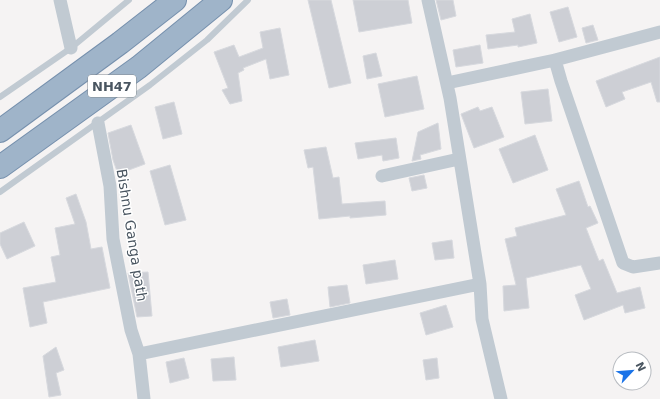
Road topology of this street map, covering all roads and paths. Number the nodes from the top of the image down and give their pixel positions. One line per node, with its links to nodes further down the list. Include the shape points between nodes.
1 (60, 0): 8 (street)
2 (129, 0): 8 (lane)
3 (175, 0): 13 (highway, NH47)
4 (221, 0): 15 (highway, NH47, via 140,67)
5 (248, 0): 12 (lane, via 207,40 150,86)
6 (428, 0): 10 (street)
7 (660, 32): 9 (street)
8 (71, 48): 11 (lane)
9 (555, 60): 10 (street); 18 (street, via 623,262 633,267)
10 (447, 83): 14 (street)
11 (0, 97)
12 (98, 123): 17 (lane); 20 (street, Bishnu Ganga path, via 110,186 114,239 131,330)
13 (0, 131)
14 (459, 159): 16 (street); 19 (street)
15 (0, 167)
16 (382, 176)
17 (0, 192)
18 (660, 263)
19 (480, 284): 20 (street); 22 (street, via 482,319)
20 (139, 354): 21 (street, Bishnu Ganga path)
21 (144, 399)
22 (501, 399)

